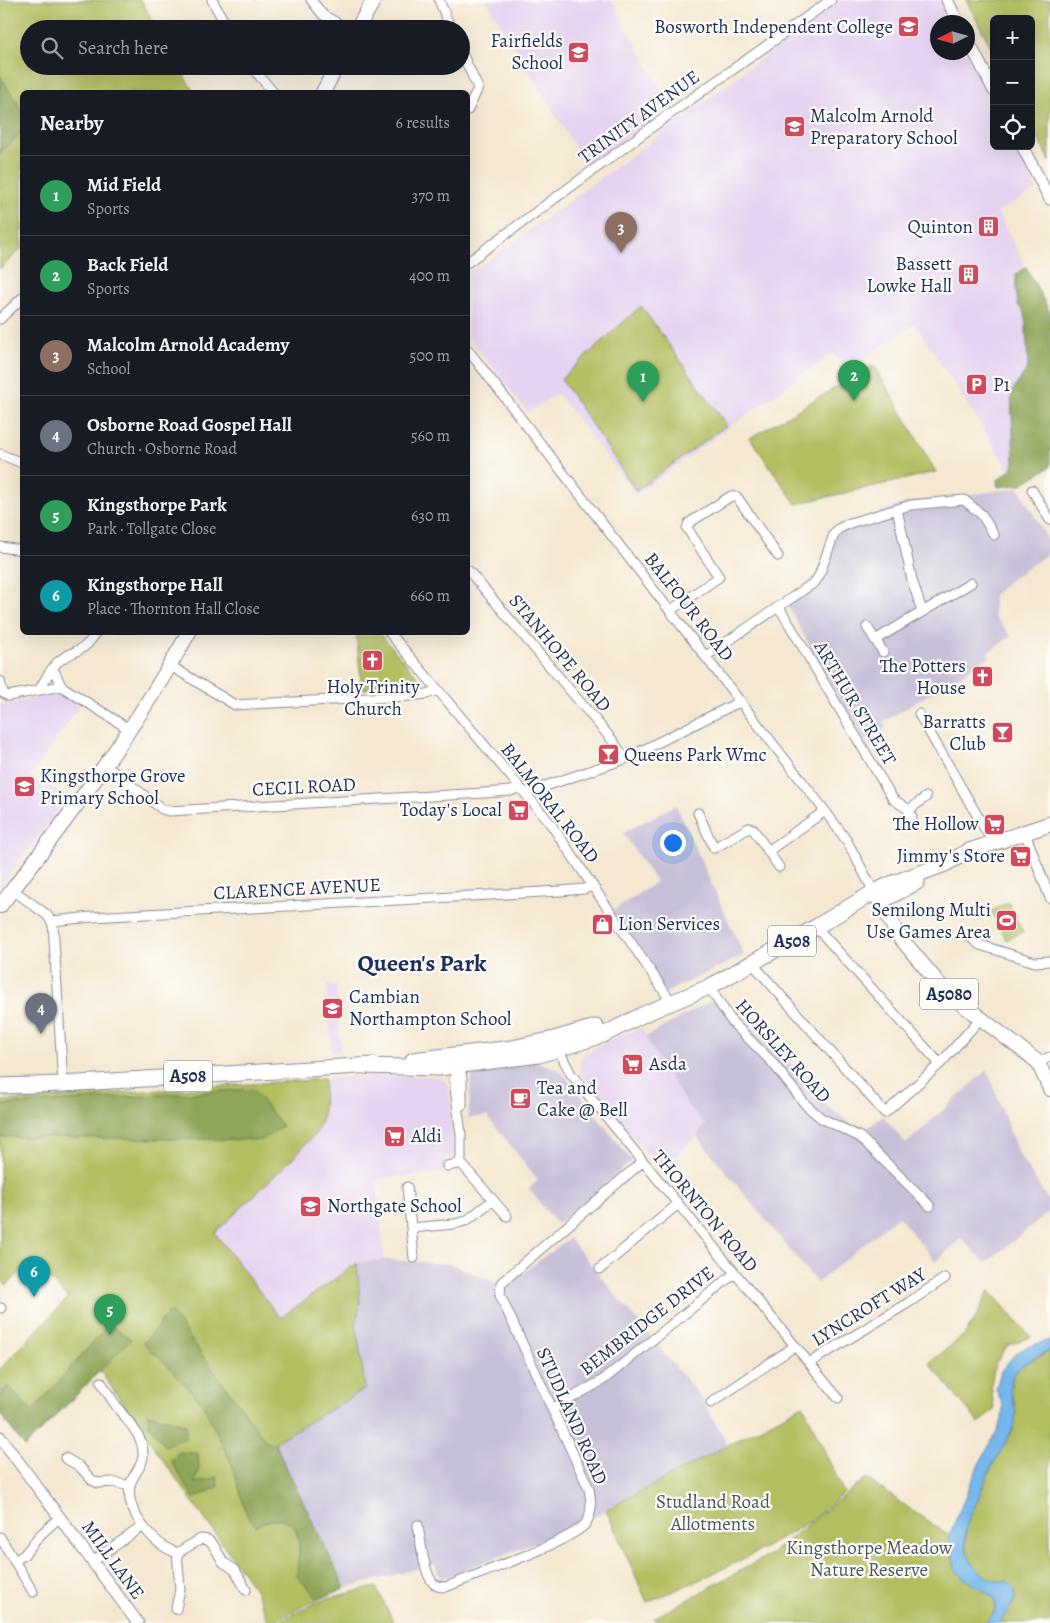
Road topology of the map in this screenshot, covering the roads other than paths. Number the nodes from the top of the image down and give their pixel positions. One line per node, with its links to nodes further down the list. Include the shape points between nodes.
1 (212, 0): 8 (street)
2 (311, 0): 9 (street, via 323,15)
3 (374, 0): 10 (main road)
4 (439, 0): 11 (street)
5 (831, 0): 22 (street, TRINITY AVENUE)
6 (947, 0): 7 (street)
7 (954, 15)
8 (223, 20)
9 (332, 20)
10 (362, 20)
11 (447, 20)
12 (975, 54): 16 (street)
13 (470, 71): 19 (street, via 478,88)
14 (258, 75): 17 (street)
15 (333, 75): 18 (main road)
16 (990, 83)
17 (270, 90)
18 (324, 90)
19 (470, 106)
20 (1024, 150): 21 (street)
21 (1050, 200)
22 (470, 261)
23 (20, 300): 24 (street)
24 (0, 319)
25 (470, 353): 40 (street, BALFOUR ROAD)
26 (0, 454): 27 (street)
27 (20, 462)
28 (1032, 490): 30 (street)
29 (897, 509): 32 (street, via 928,502 964,500 982,515); 39 (street, via 838,529 819,576); 41 (street)
30 (1050, 520)
31 (776, 534): 33 (street)
32 (994, 535)
33 (768, 540): 36 (street); 40 (street, via 737,497 731,496 689,523 687,528 719,577)
34 (0, 547): 35 (street)
35 (20, 550)
36 (778, 556)
37 (470, 572): 58 (street, STANHOPE ROAD)
38 (971, 583): 41 (street)
39 (779, 606): 48 (street); 61 (street, ARTHUR STREET, via 893,799 911,813)
40 (671, 610): 48 (street, BALFOUR ROAD)
41 (922, 611): 46 (street)
42 (867, 627): 46 (street)
43 (94, 635): 50 (street, via 87,646 59,661)
44 (186, 635): 49 (main road)
45 (391, 635): 54 (street, BALMORAL ROAD)
46 (875, 640): 47 (street)
47 (883, 652)
48 (706, 656): 55 (street, BALFOUR ROAD)
49 (169, 665): 54 (street, via 235,705 410,696); 57 (main road)
50 (53, 668): 52 (street); 53 (street)
51 (0, 681): 53 (street, via 8,696)
52 (61, 686): 53 (street); 57 (street)
53 (39, 690)
54 (437, 690): 60 (street, BALMORAL ROAD)
55 (740, 701): 58 (street, CECIL ROAD); 62 (street, BALFOUR ROAD)
56 (919, 714): 67 (street)
57 (129, 729): 59 (main road)
58 (625, 759): 60 (street, CECIL ROAD)
59 (105, 765): 60 (street, CECIL ROAD, via 169,811); 72 (main road)
60 (523, 790): 71 (street, BALMORAL ROAD, via 554,828)
61 (926, 797)
62 (825, 811): 68 (street); 73 (street, BALFOUR ROAD, via 847,841)
63 (698, 812): 68 (street, via 714,848 753,828)
64 (1050, 824): 66 (highway, A508)
65 (1050, 831): 66 (highway, A508)
66 (1026, 836): 67 (highway, A508); 69 (highway, A508, via 970,860); 74 (street)
67 (993, 843): 69 (highway, A508)
68 (768, 851): 70 (street)
69 (945, 864): 73 (highway, A508, via 890,884)
70 (779, 867)
71 (593, 886): 76 (street, CLARENCE AVENUE, via 560,891); 82 (street, BALMORAL ROAD)
72 (13, 890): 75 (main road); 76 (street)
73 (877, 897): 77 (highway, A508); 83 (main road, A5080, via 898,935 945,991)
74 (1050, 898)
75 (0, 906)
76 (52, 921): 91 (street)
77 (816, 927): 80 (highway, A508); 88 (street)
78 (969, 936): 79 (street, via 980,945 1035,962)
79 (1050, 961)
80 (752, 963): 81 (highway, A508); 88 (street, via 885,1113)
81 (709, 986): 82 (highway, A508); 99 (street, HORSLEY ROAD, via 732,1022 771,1061 805,1104 821,1118 860,1137)
82 (672, 1003): 84 (highway, A508, via 603,1035)
83 (980, 1019): 86 (main road, A5080); 88 (street)
84 (556, 1045): 85 (highway, A508, via 490,1051); 85 (highway, A508, via 539,1055); 94 (street, THORNTON ROAD, via 571,1074)
85 (474, 1058): 87 (highway, A508); 89 (highway, via 466,1071)
86 (1044, 1060): 90 (main road, A5080)
87 (437, 1063): 89 (highway, via 457,1061); 91 (highway, A508)
88 (940, 1064)
89 (459, 1075): 93 (street)
90 (1048, 1083)
91 (63, 1084): 92 (highway, A508)
92 (4, 1087)
93 (460, 1162): 95 (street); 97 (street)
94 (642, 1162): 98 (street, THORNTON ROAD); 111 (street, STUDLAND ROAD, via 501,1283 500,1295)
95 (447, 1166)
96 (408, 1188): 101 (street)
97 (493, 1200): 100 (street); 101 (street, via 466,1221)
98 (678, 1204): 103 (street); 104 (street, THORNTON ROAD)
99 (930, 1206)
100 (507, 1216)
101 (411, 1228): 102 (street)
102 (414, 1258)
103 (600, 1269)
104 (735, 1273): 106 (street, THORNTON ROAD); 111 (street, BEMBRIDGE DRIVE, via 603,1380)
105 (945, 1278): 107 (street, LYNCROFT WAY)
106 (795, 1346): 107 (street, THORNTON ROAD); 110 (street)
107 (809, 1363): 109 (street, THORNTON ROAD)
108 (101, 1382): 114 (street, via 139,1439 142,1462)
109 (838, 1398)
110 (711, 1402)
111 (552, 1409): 116 (street, STUDLAND ROAD, via 589,1489 589,1518 578,1531 441,1587 432,1582 422,1554)
112 (0, 1437): 115 (street, MILL LANE)
113 (65, 1458): 114 (street, via 98,1483)
114 (130, 1486): 117 (street, via 131,1507)
115 (60, 1517): 120 (street, MILL LANE, via 24,1555); 121 (street, MILL LANE)
116 (418, 1525)
117 (143, 1526): 119 (street, via 161,1546); 121 (street)
118 (0, 1537): 120 (street)
119 (177, 1554): 122 (street, via 201,1539 208,1540 223,1562 235,1570); 124 (street, via 180,1589)
120 (14, 1561): 123 (street)
121 (93, 1561): 125 (street, MILL LANE)
122 (246, 1590)
123 (33, 1592)
124 (176, 1609)
125 (138, 1623)

